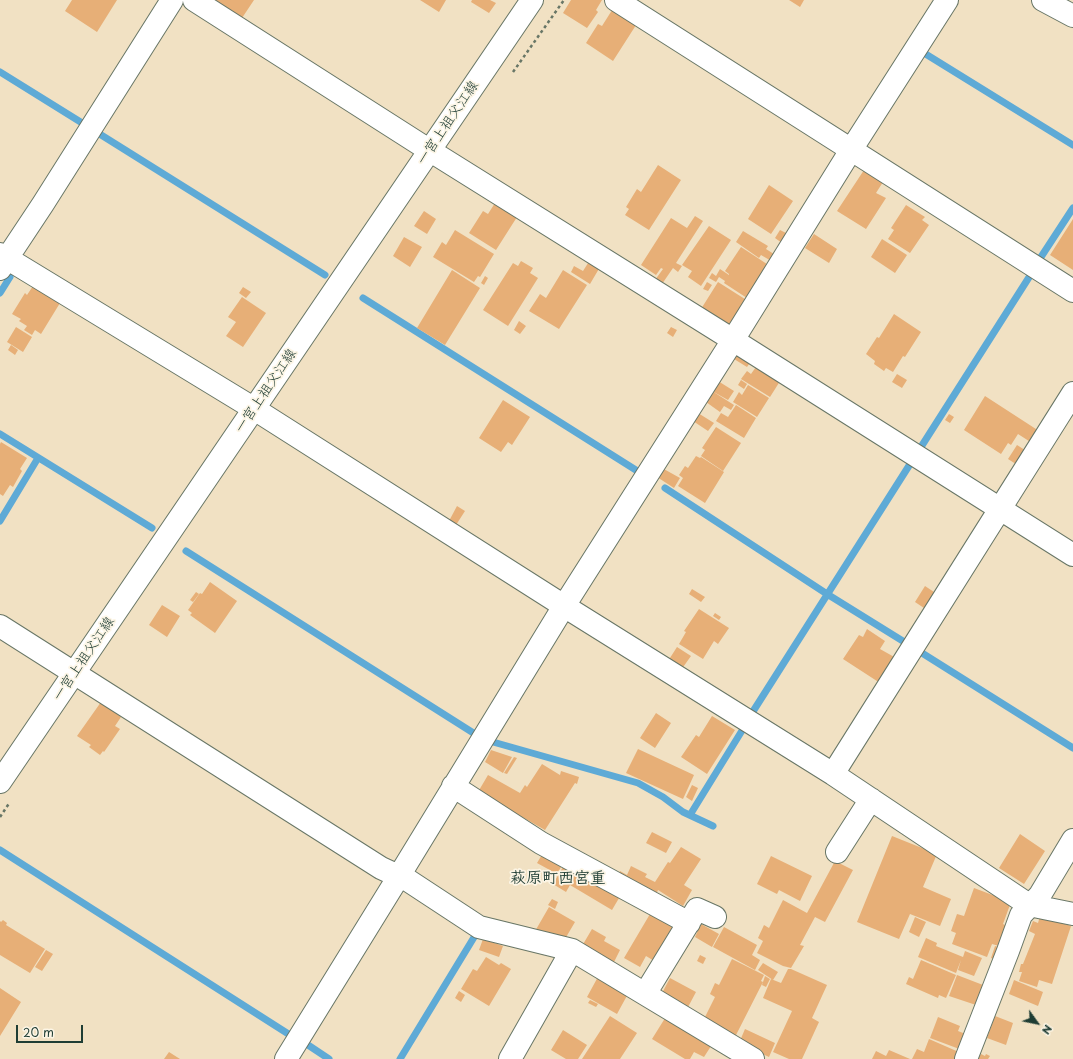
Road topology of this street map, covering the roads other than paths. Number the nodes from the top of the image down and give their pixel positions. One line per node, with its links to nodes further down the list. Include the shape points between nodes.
1 (172, 0): 10 (street, via 43,204)
2 (194, 0): 9 (street)
3 (532, 0): 9 (street, 一宮上祖父江線)
4 (616, 0): 8 (street)
5 (948, 0): 8 (street)
6 (1042, 0): 7 (street)
7 (1073, 16)
8 (852, 150): 11 (street); 12 (street)
9 (430, 151): 12 (street); 14 (street, 一宮上祖父江線)
10 (2, 261): 14 (street)
11 (1073, 291)
12 (733, 340): 15 (street); 17 (street)
13 (1073, 394): 15 (street)
14 (254, 409): 17 (street); 19 (street, 一宮上祖父江線)
15 (1000, 509): 16 (street); 20 (street)
16 (1073, 555)
17 (564, 606): 20 (street); 22 (street)
18 (0, 626): 19 (street)
19 (74, 673): 21 (street, 一宮上祖父江線); 26 (street, via 374,864)
20 (833, 774): 23 (street)
21 (0, 782)
22 (453, 786): 26 (street); 30 (street, via 541,843)
23 (871, 800): 25 (street); 27 (street)
24 (1073, 840): 27 (street, via 1040,895)
25 (837, 852)
26 (399, 876): 31 (street, via 479,927); 33 (street)
27 (1030, 905): 28 (street); 36 (street, via 1021,915)
28 (1073, 914)
29 (715, 917): 30 (street, via 697,909)
30 (689, 923): 32 (street)
31 (572, 950): 32 (street); 34 (street)
32 (645, 994): 35 (street)
33 (286, 1059)
34 (510, 1059)
35 (753, 1059)
36 (966, 1059)

